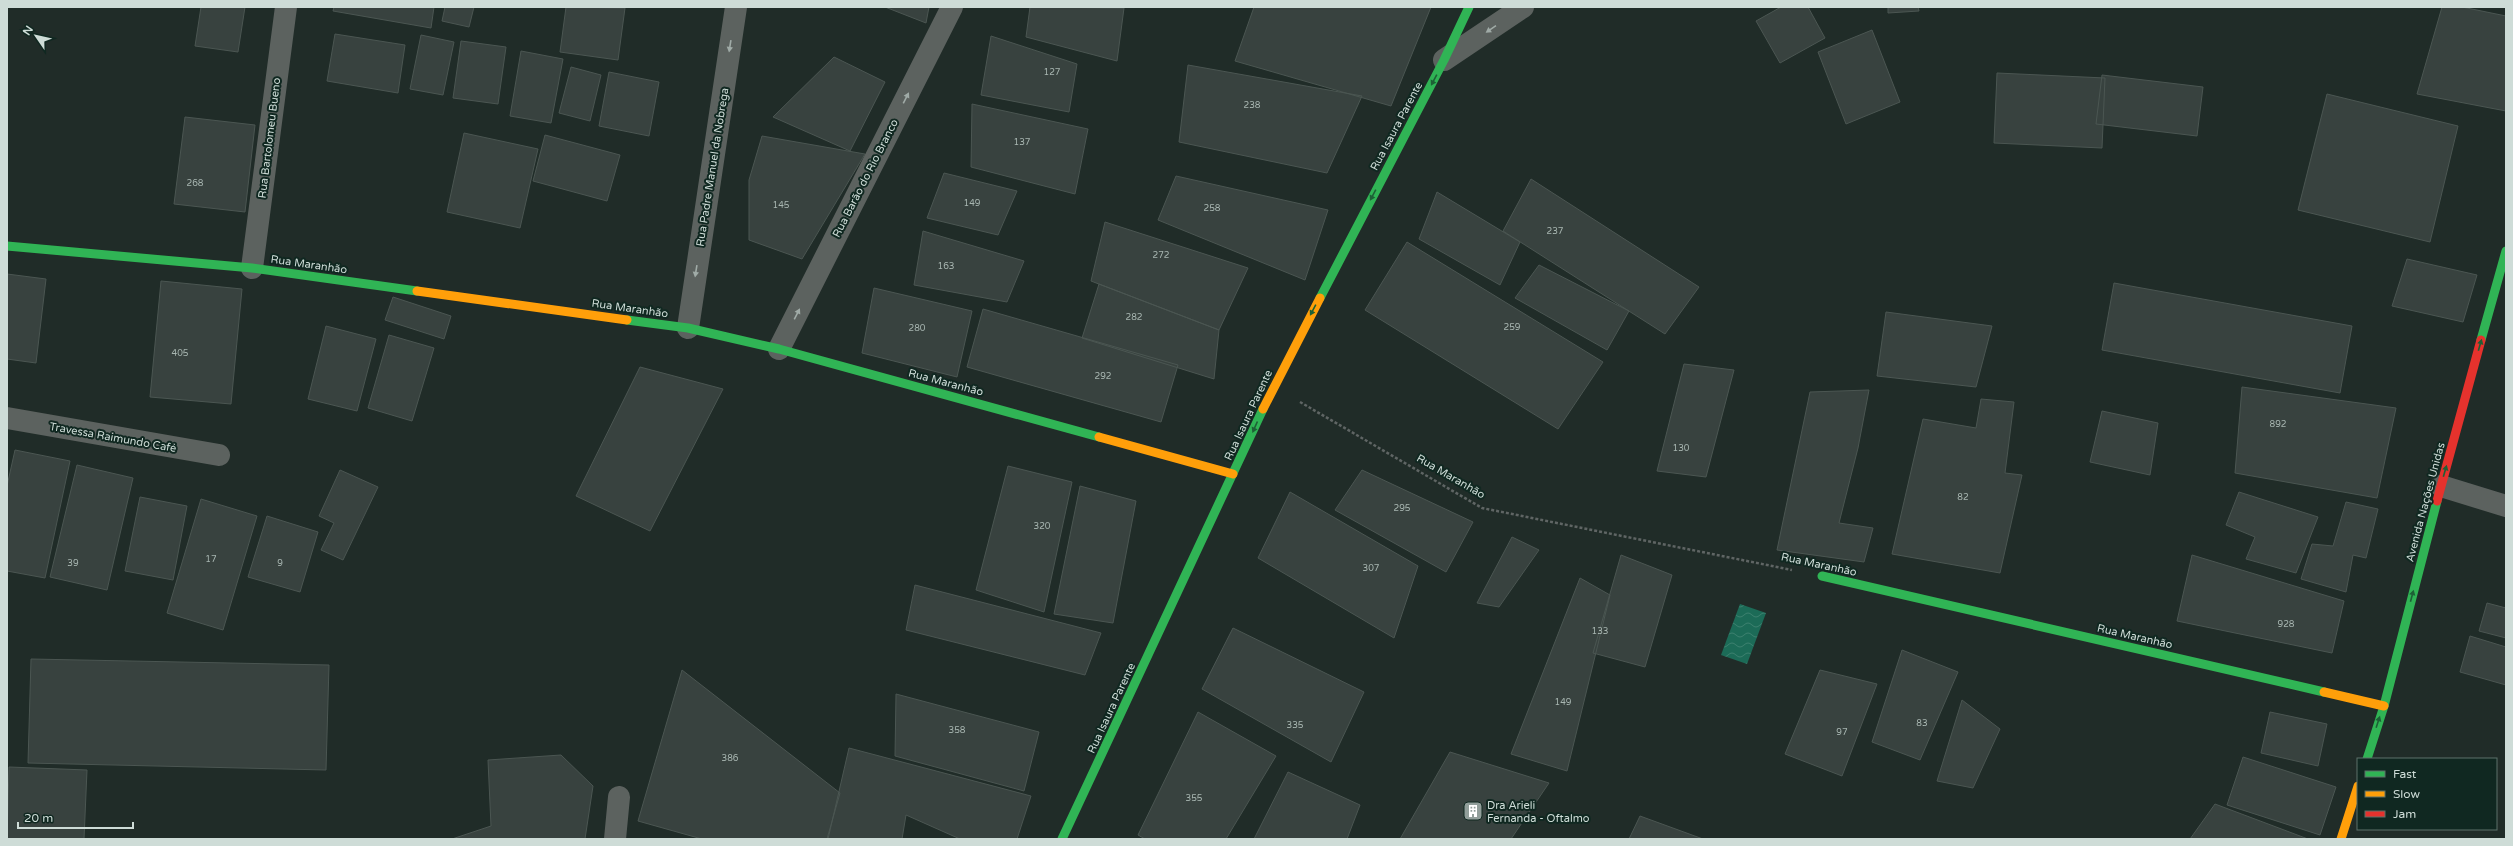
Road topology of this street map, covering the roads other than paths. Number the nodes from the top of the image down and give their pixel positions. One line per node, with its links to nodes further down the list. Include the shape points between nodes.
1 (286, 7): 9 (street, Rua Bartolomeu Bueno)
2 (736, 7): 10 (street, Rua Padre Manuel da Nobrega, one-way to 10)
3 (952, 7): 11 (street, Rua Barão do Rio Branco, one-way to 3)
4 (1469, 7): 6 (street, Rua Isaura Parente)
5 (1523, 7): 6 (street, one-way to 6)
6 (1444, 60): 14 (street, Rua Isaura Parente, one-way to 14, via 1273,387)
7 (7, 246): 9 (street, Rua Maranhão)
8 (2506, 251): 15 (street, Avenida Nações Unidas, one-way to 8)
9 (252, 268): 10 (street, Rua Maranhão)
10 (688, 328): 11 (street, Rua Maranhão)
11 (779, 349): 14 (street, Rua Maranhão)
12 (7, 418): 13 (street, Travessa Raimundo Café)
13 (220, 455)
14 (1234, 474): 23 (street, Rua Isaura Parente)
15 (2441, 486): 16 (street); 18 (street, Avenida Nações Unidas, one-way to 15)
16 (2506, 506)
17 (1822, 576): 18 (street, Rua Maranhão)
18 (2384, 706): 19 (street, Avenida Nações Unidas, one-way to 18)
19 (2367, 758)
20 (2357, 789): 24 (street)
21 (619, 797): 22 (street)
22 (615, 839)
23 (1062, 839)
24 (2341, 839)

